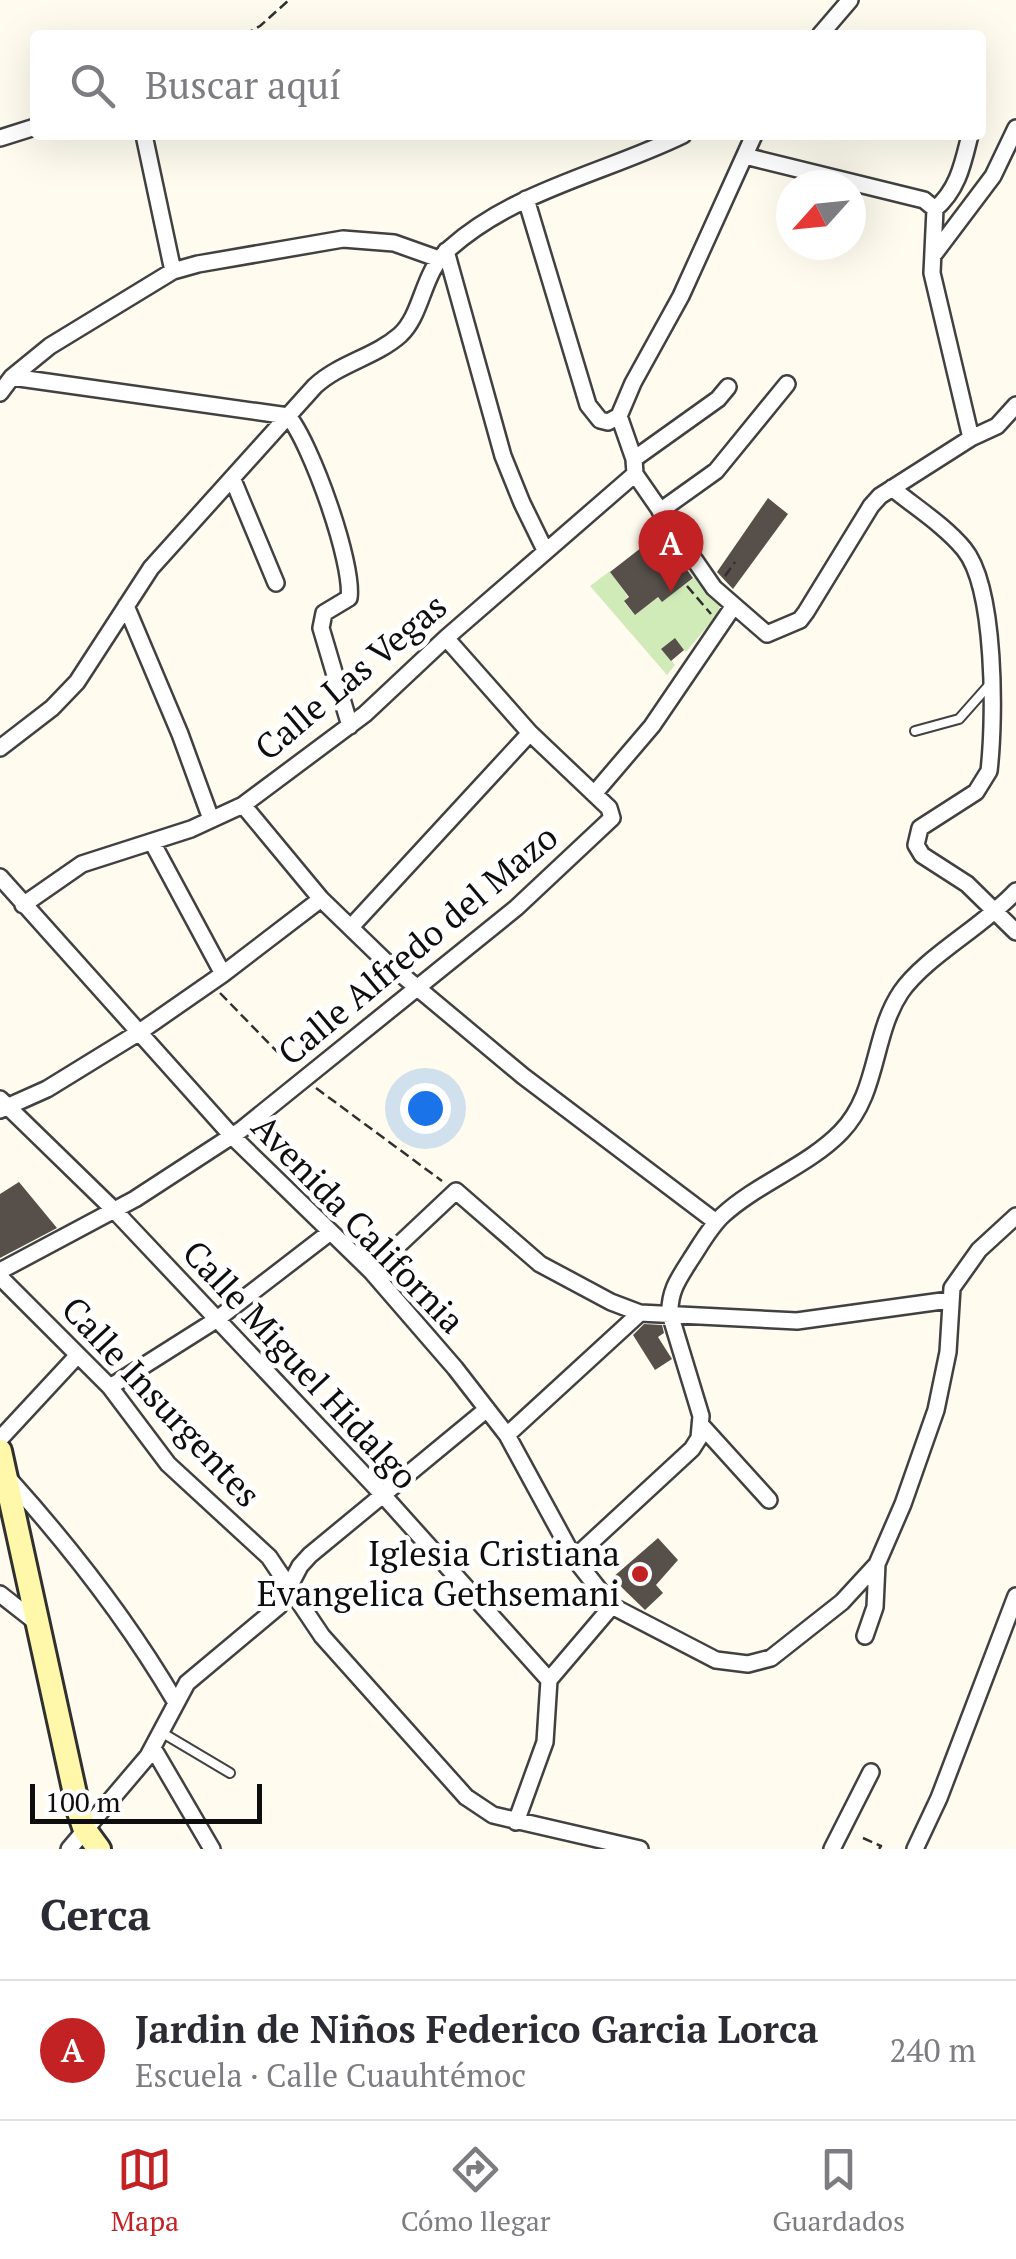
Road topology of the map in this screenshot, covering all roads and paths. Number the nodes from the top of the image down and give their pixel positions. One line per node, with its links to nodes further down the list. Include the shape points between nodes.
1 (289, 0): 3 (path)
2 (850, 0): 4 (street)
3 (253, 30)
4 (824, 30)
5 (1016, 128): 15 (street, via 994,176)
6 (30, 129): 7 (street)
7 (0, 138)
8 (145, 140): 17 (street)
9 (671, 140): 13 (street)
10 (752, 140): 12 (street)
11 (969, 140): 14 (street, via 950,196)
12 (746, 156): 14 (street, via 924,200); 24 (street)
13 (526, 200): 16 (street); 24 (street, via 588,405 600,420)
14 (936, 209): 15 (street)
15 (934, 253): 25 (street, via 932,274)
16 (442, 255): 17 (street, via 342,239); 23 (street, via 405,330 334,370); 30 (street, via 503,456)
17 (174, 272): 18 (street)
18 (12, 376): 21 (street); 23 (street)
19 (787, 384): 29 (street, via 716,471)
20 (728, 386): 26 (street, Calle Las Vegas)
21 (0, 393)
22 (1016, 405): 25 (street, via 998,426)
23 (288, 416): 27 (street); 38 (street, via 305,443 348,571 349,598 324,614 321,628)
24 (619, 416): 26 (street)
25 (971, 438): 28 (street)
26 (634, 467): 29 (street); 30 (street, Calle Las Vegas)
27 (233, 480): 31 (street); 33 (street, via 151,568)
28 (892, 488): 34 (street, via 871,506 800,620 767,634); 37 (street, via 972,561 987,605)
29 (660, 510): 34 (street)
30 (546, 550): 36 (street, Calle Las Vegas)
31 (276, 583)
32 (686, 586): 35 (path)
33 (126, 606): 41 (street, via 66,695); 44 (street)
34 (733, 607): 35 (street)
35 (722, 626): 42 (street)
36 (446, 638): 38 (street, Calle Las Vegas); 40 (street)
37 (990, 684): 39 (lane, via 960,719); 50 (street, via 984,782 920,828 916,845)
38 (350, 726): 43 (street, Calle Las Vegas)
39 (915, 731)
40 (530, 733): 42 (street); 51 (street)
41 (0, 748)
42 (594, 794): 54 (street, Calle Alfredo del Mazo, via 613,814 549,879)
43 (242, 805): 44 (street, Calle Las Vegas); 48 (street)
44 (211, 819): 45 (street, Calle Las Vegas)
45 (152, 842): 49 (street, Calle Las Vegas, via 82,864); 53 (street)
46 (0, 877): 49 (street, Avenida California)
47 (1016, 891): 50 (street)
48 (321, 899): 51 (street); 53 (street)
49 (23, 905): 55 (street, Avenida California)
50 (998, 912): 52 (street); 62 (street, via 903,989 846,1127)
51 (351, 928): 54 (street)
52 (1016, 932)
53 (216, 979): 55 (street); 56 (path)
54 (418, 986): 56 (street, Calle Alfredo del Mazo); 62 (street, via 523,1076)
55 (138, 1033): 57 (street, via 46,1089); 58 (street, Avenida California)
56 (304, 1078): 58 (street, Calle Alfredo del Mazo); 59 (path)
57 (2, 1105): 60 (street, Calle Miguel Hidalgo)
58 (232, 1136): 60 (street, Calle Alfredo del Mazo); 63 (street, Avenida California)
59 (456, 1191): 64 (street); 67 (street, via 540,1264)
60 (113, 1210): 65 (street, Calle Alfredo del Mazo); 69 (street, Calle Miguel Hidalgo)
61 (1016, 1216): 66 (street, Avenida California, via 979,1250)
62 (716, 1222): 68 (street, via 674,1286)
63 (329, 1232): 64 (street, Avenida California); 69 (street)
64 (371, 1270): 72 (street, Avenida California)
65 (0, 1274): 70 (street, Calle Insurgentes)
66 (949, 1300): 68 (street, via 796,1321); 80 (street, Avenida California, via 948,1352 936,1410)
67 (640, 1313): 68 (street); 74 (street)
68 (670, 1314): 73 (street)
69 (216, 1320): 71 (street); 77 (street, Calle Miguel Hidalgo)
70 (77, 1356): 71 (street, Calle Insurgentes); 75 (street)
71 (110, 1388): 81 (street, Calle Insurgentes, via 168,1464 269,1557)
72 (488, 1409): 74 (street, Avenida California); 77 (street)
73 (702, 1426): 78 (street); 79 (street, via 692,1450)
74 (507, 1435): 79 (street, Avenida California)
75 (0, 1439)
76 (2, 1465): 85 (main road); 88 (street, via 121,1616)
77 (383, 1495): 81 (street, via 310,1555); 87 (street, Calle Miguel Hidalgo)
78 (768, 1500)
79 (574, 1558): 84 (street, Avenida California)
80 (877, 1564): 84 (street, Avenida California, via 842,1602 760,1662 699,1654); 86 (street, via 875,1607)
81 (290, 1586): 88 (street, via 278,1606 200,1671); 93 (street, Calle Insurgentes, via 322,1636 448,1779 479,1807)
82 (0, 1594): 85 (street)
83 (1016, 1596): 102 (street)
84 (612, 1606): 87 (street)
85 (37, 1623): 94 (main road)
86 (865, 1636)
87 (550, 1680): 93 (street, via 545,1742)
88 (175, 1701): 89 (street)
89 (161, 1732): 90 (street); 92 (lane)
90 (152, 1748): 94 (street); 98 (street)
91 (871, 1772): 100 (street)
92 (230, 1773)
93 (516, 1822): 99 (street, Calle Insurgentes)
94 (85, 1830): 96 (street); 97 (main road)
95 (863, 1838): 101 (path)
96 (70, 1849)
97 (99, 1849)
98 (212, 1849)
99 (640, 1849)
100 (832, 1849)
101 (880, 1849)
102 (916, 1849)

